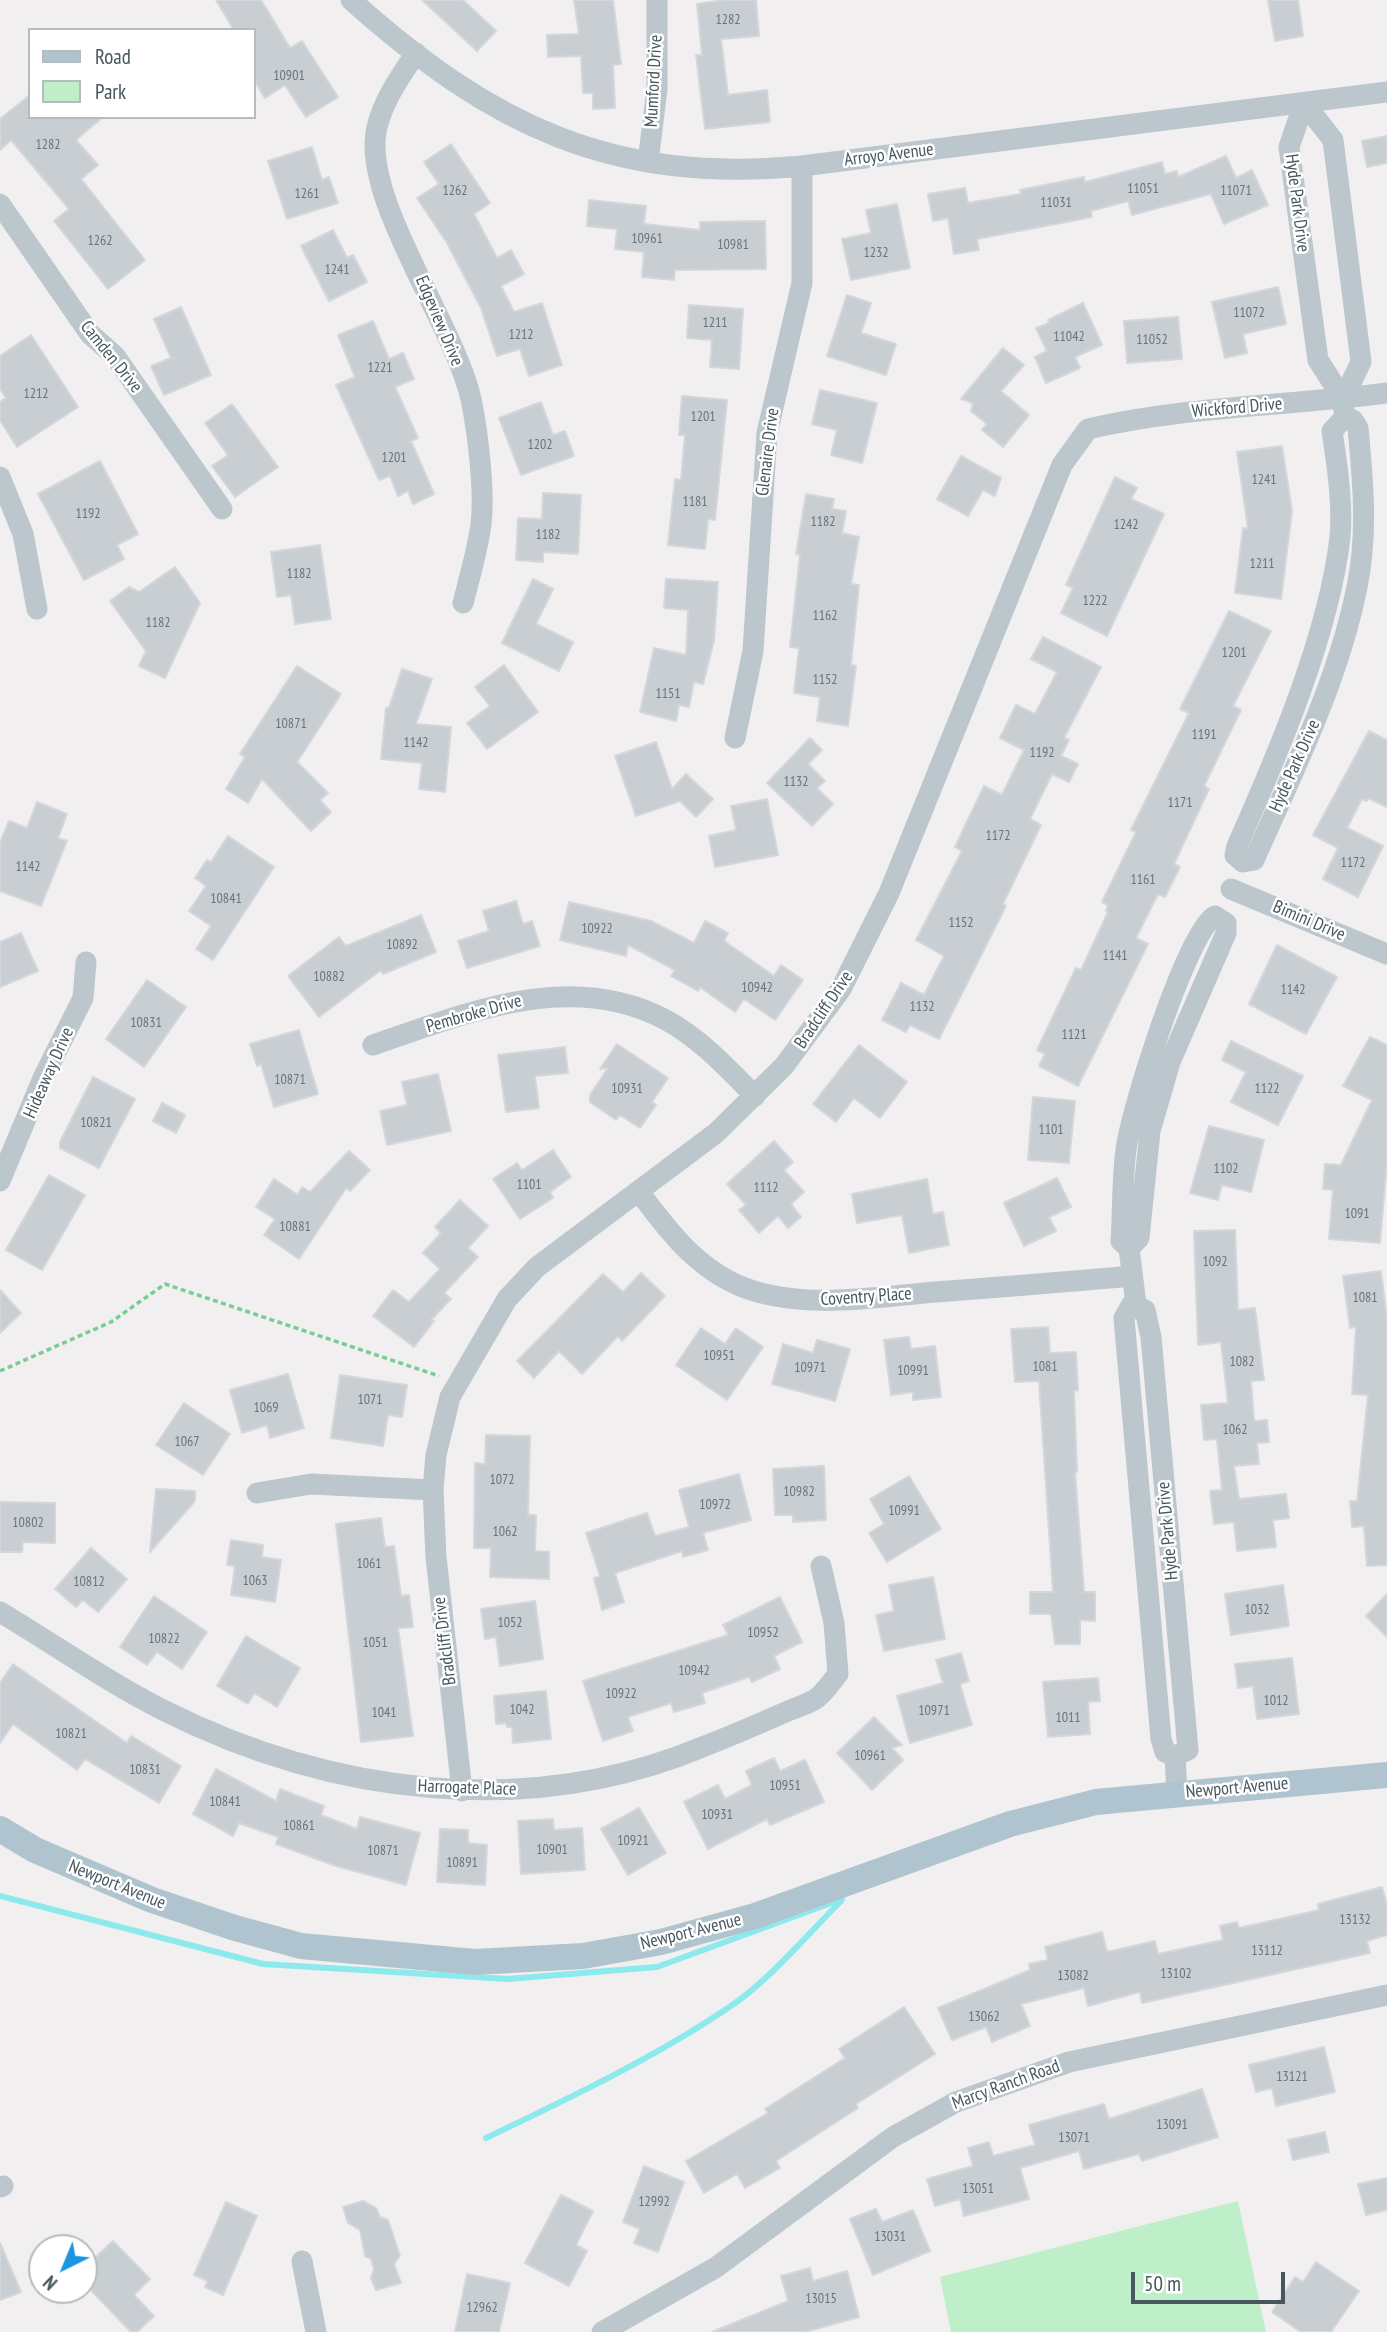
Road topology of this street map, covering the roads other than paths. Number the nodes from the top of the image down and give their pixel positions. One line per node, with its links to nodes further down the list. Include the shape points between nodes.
1 (351, 0): 3 (street, Arroyo Avenue)
2 (657, 0): 6 (street, Mumford Drive, via 657,89)
3 (416, 53): 6 (street, Arroyo Avenue, via 523,124 601,152); 14 (street, Edgeview Drive, via 390,93 377,129 375,160 385,202 450,338 470,398 481,529)
4 (1387, 92): 5 (street, Arroyo Avenue)
5 (1304, 103): 7 (street, Arroyo Avenue); 10 (street, Hyde Park Drive, via 1289,147 1318,360); 10 (street, via 1333,139 1361,362)
6 (648, 162): 7 (street, Arroyo Avenue, via 724,171)
7 (802, 166): 16 (street, Glenaire Drive, via 802,283 766,433 753,651)
8 (0, 205): 13 (street, Camden Drive, via 90,334 115,356)
9 (1387, 393): 10 (street, Wickford Drive)
10 (1344, 409): 11 (street, Wickford Drive, via 1199,412); 17 (street, Hyde Park Drive, via 1358,428 1365,500 1357,586 1315,722 1254,860 1243,862)
11 (1088, 429): 21 (street, Bradcliff Drive, via 1062,465 889,893 858,958 810,1034)
12 (0, 477): 15 (street, via 23,534)
13 (222, 509)
14 (463, 603)
15 (37, 609)
16 (735, 738)
17 (1231, 889): 18 (street, Bimini Drive); 24 (street, Hyde Park Drive, via 1218,916 1226,923 1226,933 1170,1062 1150,1131 1139,1238 1129,1248)
18 (1387, 954)
19 (86, 962): 22 (street, Hideaway Drive, via 83,998)
20 (373, 1045): 21 (street, Pembroke Drive, via 525,999 584,996 637,1008 666,1021 699,1042)
21 (755, 1096): 23 (street, Bradcliff Drive)
22 (0, 1181)
23 (640, 1193): 24 (street, Coventry Place, via 685,1250 707,1267 744,1287 785,1298 839,1300); 25 (street, Bradcliff Drive, via 537,1267 507,1299 450,1397)
24 (1132, 1276): 31 (street, Hyde Park Drive, via 1136,1304 1145,1310 1151,1337 1187,1737 1188,1750 1175,1756)
25 (433, 1490): 26 (street, via 311,1484); 30 (street, Bradcliff Drive)
26 (257, 1493)
27 (821, 1566): 30 (street, Harrogate Place, via 834,1623 838,1674 817,1698 639,1771 578,1785)
28 (0, 1612): 30 (street, Harrogate Place, via 164,1710 250,1746 324,1771)
29 (1387, 1775): 31 (main road, Newport Avenue)
30 (462, 1791)
31 (1177, 1793): 32 (main road, Newport Avenue, via 1096,1802 1010,1824 755,1916 661,1942 583,1956 475,1962 301,1946 235,1928 140,1895)
32 (0, 1830)
33 (1387, 1995): 36 (street, Marcy Ranch Road, via 1069,2062 956,2102 893,2137 715,2268)
34 (302, 2261): 35 (street)
35 (316, 2332)
36 (601, 2332)

